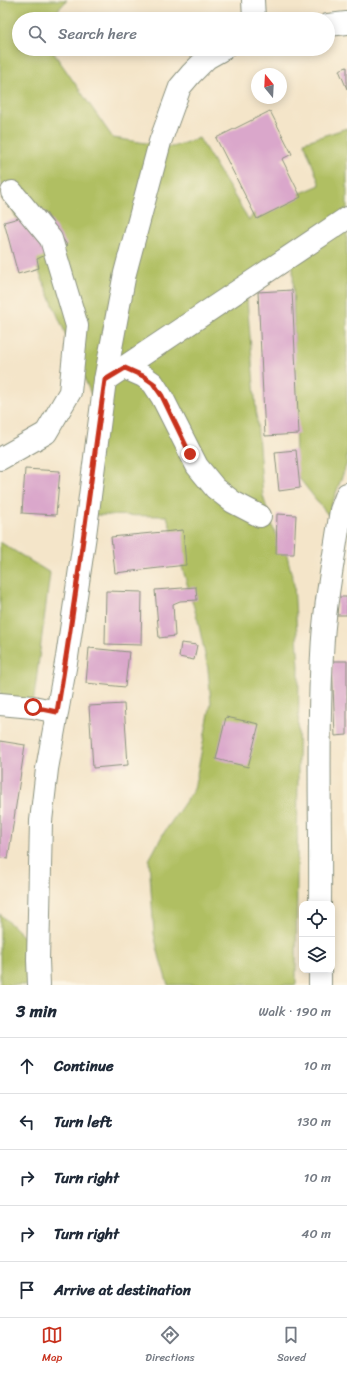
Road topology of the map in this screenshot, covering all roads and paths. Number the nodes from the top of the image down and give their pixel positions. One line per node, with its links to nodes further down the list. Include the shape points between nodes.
1 (253, 0): 2 (street)
2 (254, 12)
3 (347, 23): 4 (street)
4 (335, 24)
5 (210, 56): 9 (street, via 180,87 160,142 125,272)
6 (12, 192): 10 (street, via 51,240 76,326 70,392 46,433)
7 (347, 218): 8 (street)
8 (125, 368): 9 (street); 12 (street, via 153,383 197,466 215,488 233,502)
9 (105, 380): 14 (street)
10 (0, 459)
11 (347, 494): 15 (street, via 341,510 322,653 319,707)
12 (260, 516)
13 (0, 704): 14 (street)
14 (57, 712): 17 (street, via 41,821)
15 (320, 901)
16 (320, 973): 18 (street)
17 (39, 985)
18 (320, 985)

